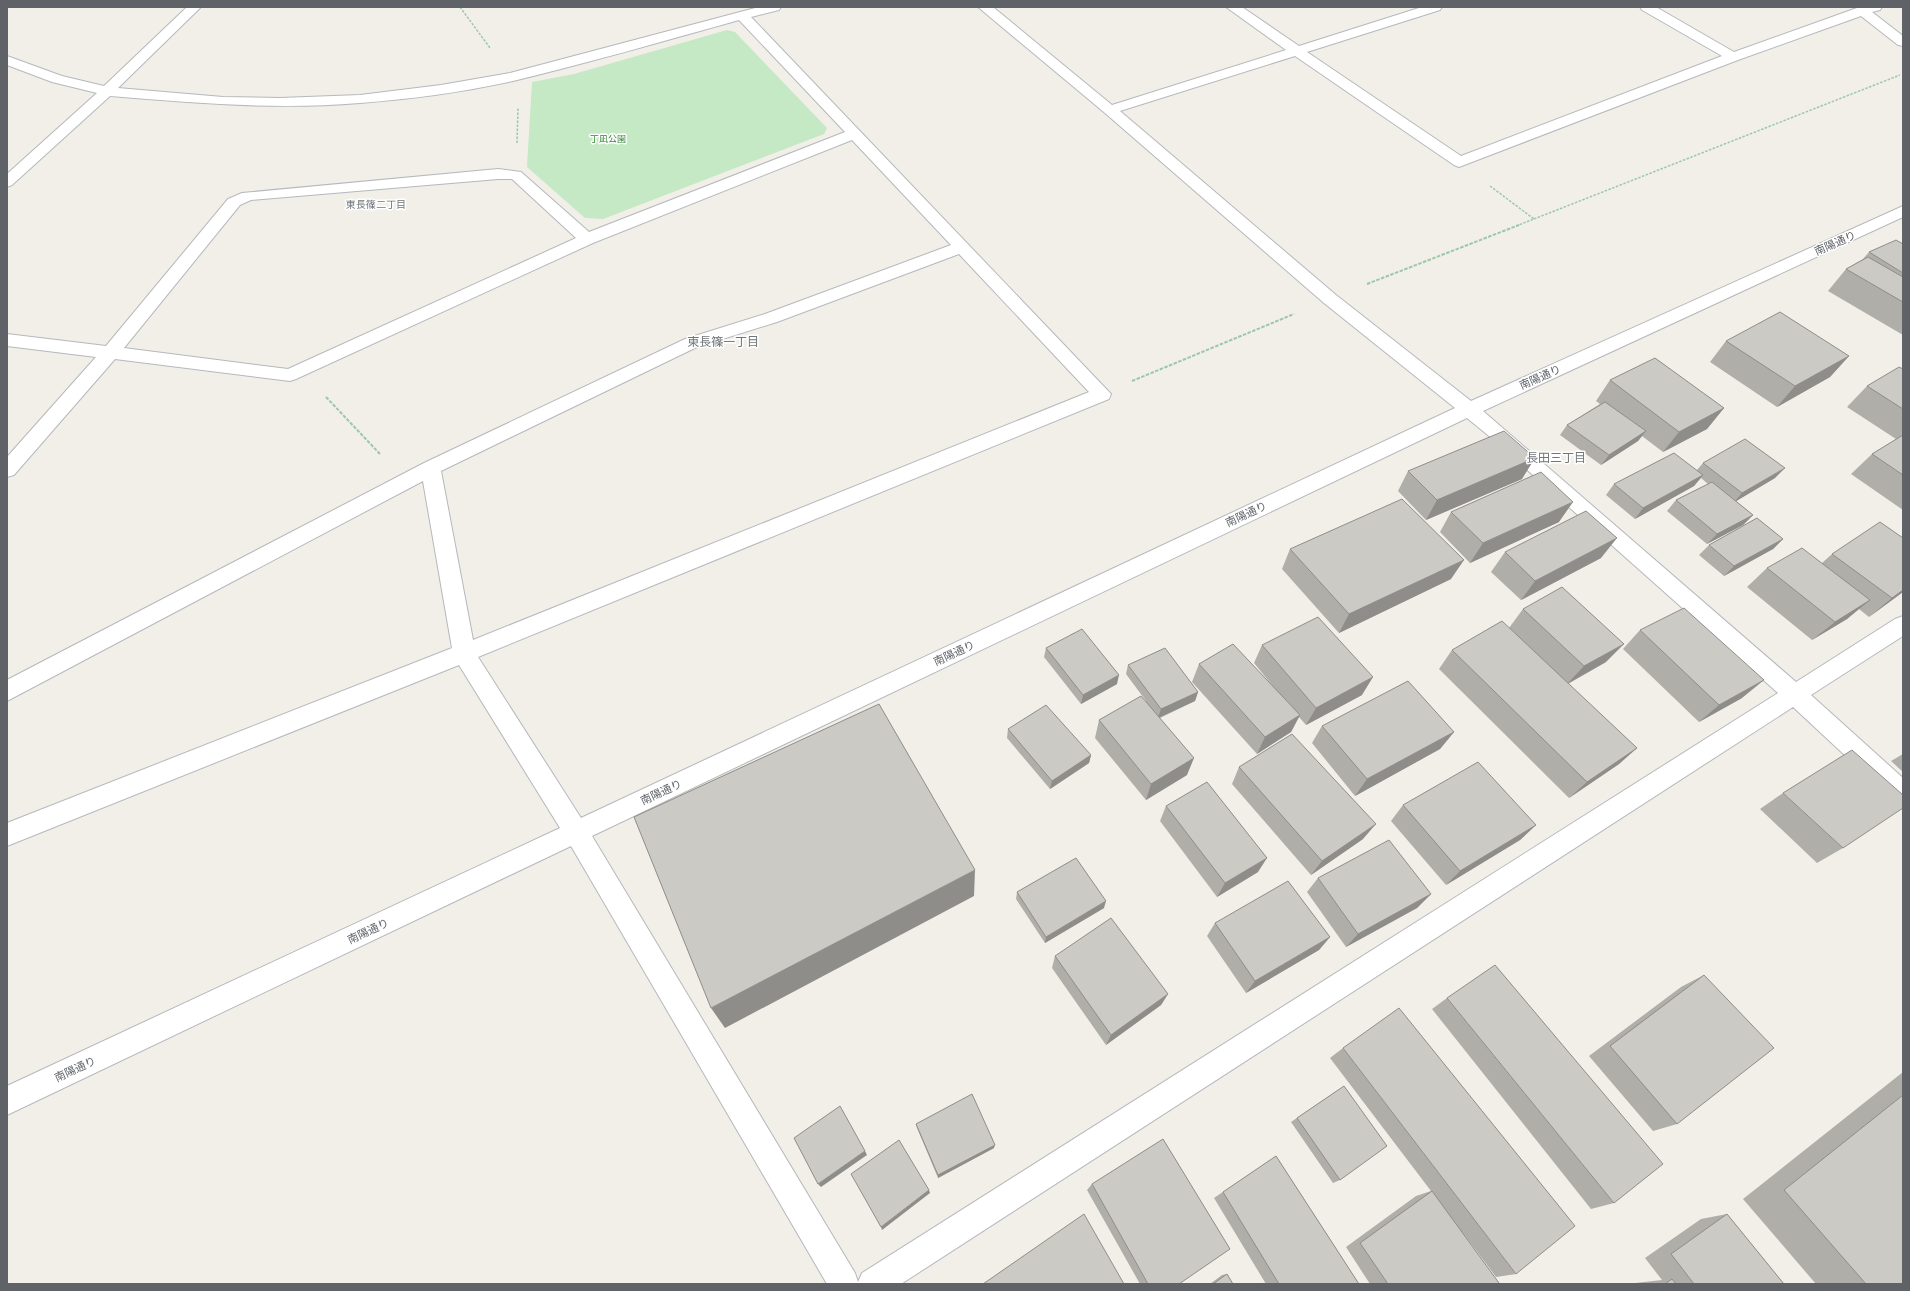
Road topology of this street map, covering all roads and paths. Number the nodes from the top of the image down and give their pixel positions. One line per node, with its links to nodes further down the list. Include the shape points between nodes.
1 (194, 7): 16 (street)
2 (460, 7): 15 (path)
3 (774, 7): 9 (street)
4 (985, 7): 17 (street)
5 (1233, 7): 11 (street)
6 (1435, 7): 11 (street)
7 (1647, 7): 12 (street)
8 (1869, 9): 10 (street); 12 (street)
9 (742, 16): 15 (street); 18 (street)
10 (1903, 42)
11 (1296, 51): 17 (street); 19 (street)
12 (1732, 57): 19 (street)
13 (7, 60): 16 (street, via 57,79)
14 (1903, 74): 23 (path)
15 (512, 77): 16 (street, via 360,99 280,102); 20 (path, via 519,90)
16 (107, 91): 21 (street)
17 (1110, 110): 26 (street)
18 (854, 134): 24 (street); 25 (street)
19 (1460, 162): 23 (path)
20 (516, 175): 24 (street); 28 (street, via 498,174 248,196 234,202)
21 (7, 182)
22 (1903, 211): 31 (street, 南陽通り)
23 (1534, 219): 26 (path)
24 (587, 239): 29 (street)
25 (961, 247): 30 (street); 32 (street, via 771,318 691,343)
26 (1330, 299): 30 (path); 31 (street)
27 (7, 340): 28 (street)
28 (110, 353): 29 (street, via 290,375); 33 (street)
29 (301, 370): 34 (path)
30 (1102, 394): 36 (street)
31 (1470, 409): 38 (street); 40 (street, 南陽通り)
32 (431, 468): 34 (street); 36 (street)
33 (7, 470)
34 (407, 481): 37 (street)
35 (1903, 625): 38 (street)
36 (464, 653): 40 (street); 41 (street)
37 (7, 691)
38 (1794, 694): 39 (street); 44 (street)
39 (1903, 793)
40 (576, 832): 42 (street, 南陽通り); 43 (street)
41 (7, 835)
42 (7, 1101)
43 (844, 1284)
44 (873, 1284)

